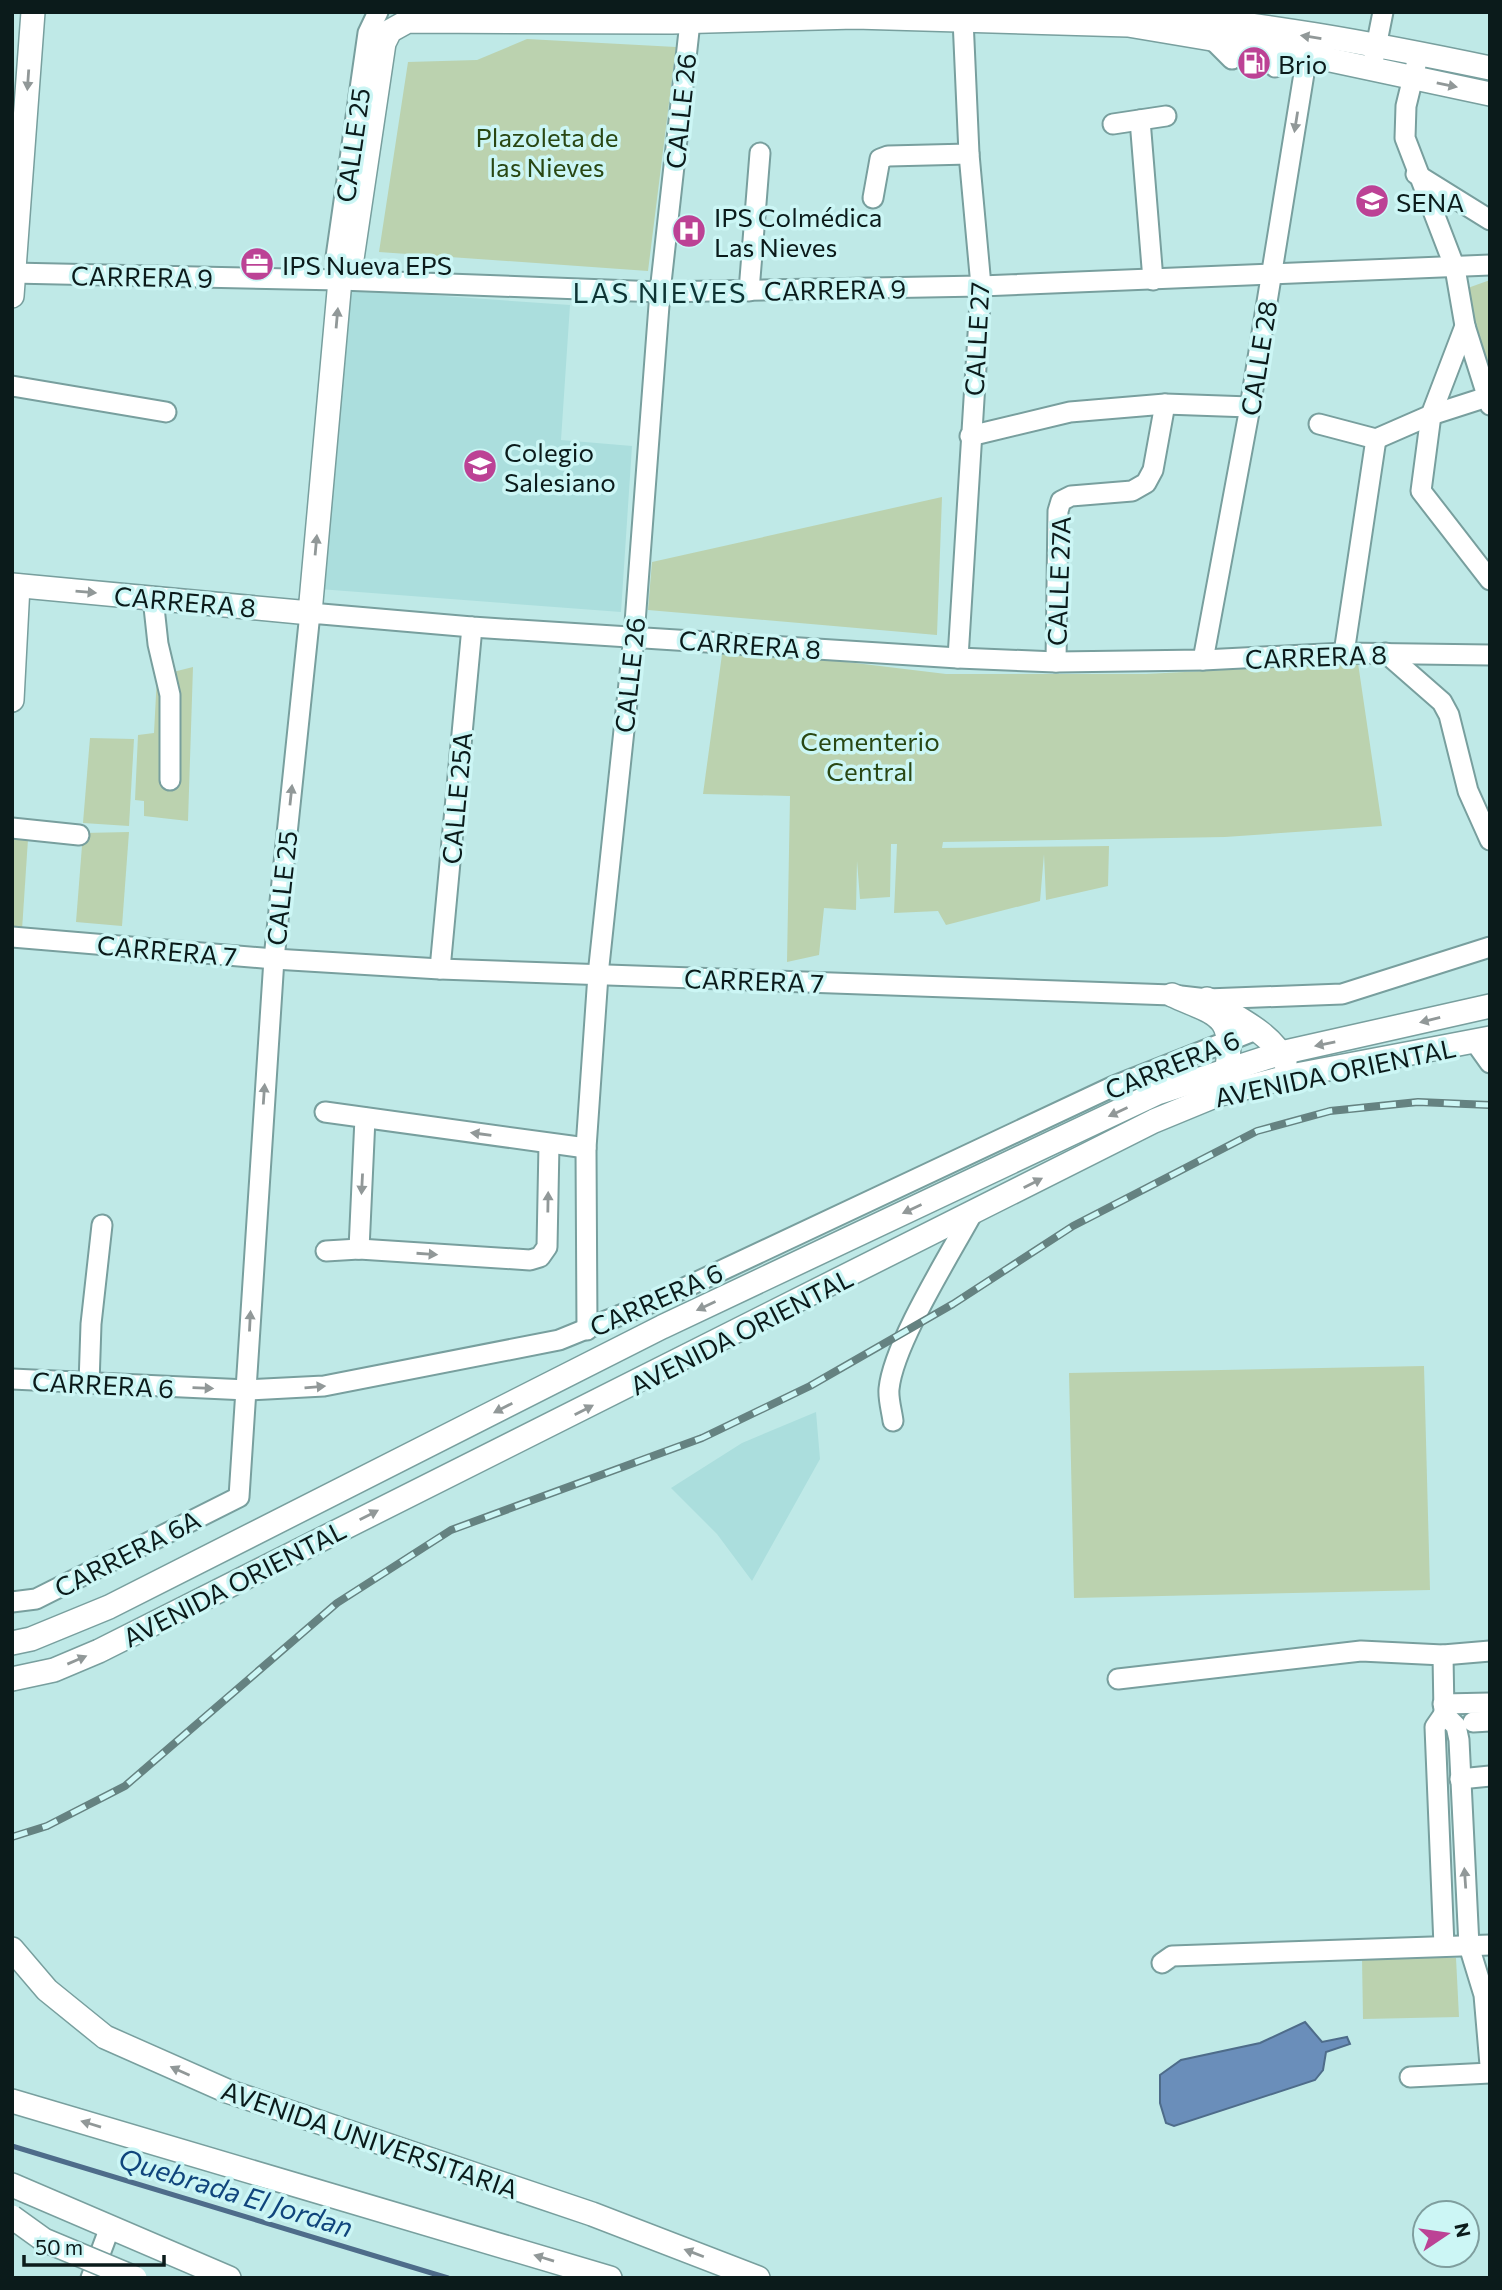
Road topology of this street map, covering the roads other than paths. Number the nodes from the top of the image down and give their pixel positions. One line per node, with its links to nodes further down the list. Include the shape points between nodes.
1 (33, 12): 29 (main road, one-way to 29)
2 (1137, 12): 10 (main road, one-way to 2, via 1187,16)
3 (1383, 12): 10 (street)
4 (458, 17): 6 (main road); 7 (main road)
5 (963, 19): 7 (main road); 8 (main road, via 1128,25); 20 (street, CALLE 27)
6 (384, 22): 27 (main road, CALLE 25, via 352,259)
7 (690, 22): 32 (street, CALLE 26)
8 (1211, 37): 11 (street); 12 (main road)
9 (1417, 53): 10 (main road); 13 (main road); 14 (street)
10 (1375, 57): 12 (main road); 14 (main road)
11 (1233, 59)
12 (1306, 64): 26 (street, CALLE 28, one-way to 26)
13 (1490, 68)
14 (1415, 78): 15 (main road, one-way to 15); 21 (street, via 1406,106 1405,138)
15 (1490, 94)
16 (1166, 116): 17 (street)
17 (1140, 120): 18 (street); 28 (street)
18 (1113, 124)
19 (760, 153): 31 (street)
20 (969, 154): 22 (street, via 880,159); 30 (street, CALLE 27)
21 (1416, 174): 23 (street); 25 (street)
22 (873, 198)
23 (1490, 220)
24 (1490, 265): 25 (street, CARRERA 9)
25 (1455, 268): 26 (street, CARRERA 9); 33 (street)
26 (1271, 274): 28 (street, CARRERA 9); 37 (street, CALLE 28)
27 (340, 280): 29 (street, CARRERA 9); 32 (street, CARRERA 9); 46 (main road, CALLE 25, one-way to 27)
28 (1153, 280): 30 (street, CARRERA 9)
29 (13, 281)
30 (981, 286): 31 (street, CARRERA 9); 41 (street, CALLE 27)
31 (750, 291): 32 (street, CARRERA 9)
32 (660, 292): 48 (street, CALLE 26)
33 (1465, 326): 35 (street); 39 (street)
34 (12, 386): 38 (street)
35 (1488, 401): 39 (street)
36 (1165, 404): 37 (street); 41 (street, via 1070,412); 54 (street, CALLE 27A, via 1153,470 1146,483 1132,491 1070,496 1061,501)
37 (1250, 407): 53 (street, CALLE 28)
38 (166, 412)
39 (1431, 415): 42 (street); 43 (street, via 1421,491)
40 (1319, 424): 42 (street)
41 (970, 436): 52 (street, CALLE 27)
42 (1376, 439): 49 (street)
43 (1490, 580)
44 (15, 585): 45 (main road, CARRERA 8, one-way to 45); 55 (main road)
45 (153, 598): 46 (main road, CARRERA 8); 56 (street, via 170,695)
46 (310, 613): 47 (street, CARRERA 8); 62 (street, CALLE 25, one-way to 46)
47 (472, 628): 48 (street, CARRERA 8); 63 (street, CALLE 25A)
48 (634, 636): 52 (street, CARRERA 8); 64 (street, CALLE 26)
49 (1345, 653): 50 (street, CARRERA 8); 53 (street, CARRERA 8)
50 (1386, 653): 51 (street, CARRERA 8); 59 (street, via 1442,702 1468,791)
51 (1490, 655)
52 (958, 658): 54 (street, CARRERA 8)
53 (1203, 660): 54 (street, CARRERA 8)
54 (1056, 662)
55 (12, 700)
56 (170, 780)
57 (12, 828): 58 (street)
58 (79, 835)
59 (1490, 840)
60 (12, 937): 62 (street, CARRERA 7)
61 (1490, 947): 66 (street, CARRERA 7, via 1342,994)
62 (274, 960): 63 (street, CARRERA 7); 86 (street, CALLE 25, one-way to 62)
63 (440, 970): 64 (street, CARRERA 7)
64 (598, 975): 65 (street, CARRERA 7); 78 (street, CALLE 26)
65 (1172, 995): 66 (street, CARRERA 7); 69 (main road, via 1216,1015 1226,1025)
66 (1207, 999): 68 (main road)
67 (1490, 1006): 71 (main road, AVENIDA ORIENTAL, one-way to 71)
68 (1256, 1030): 69 (street, CARRERA 6); 71 (main road)
69 (1230, 1039): 73 (main road); 83 (street, CARRERA 6, via 1114,1086)
70 (1483, 1040): 72 (street); 74 (main road, AVENIDA ORIENTAL)
71 (1281, 1053): 73 (main road, AVENIDA ORIENTAL); 74 (main road)
72 (1490, 1063)
73 (1227, 1068): 90 (main road, AVENIDA ORIENTAL, one-way to 90, via 1157,1093 662,1327 108,1607)
74 (1291, 1076): 79 (main road, AVENIDA ORIENTAL, one-way to 74, via 1154,1121 1217,1095)
75 (325, 1112): 76 (street)
76 (365, 1118): 77 (street, one-way to 76); 81 (street, one-way to 81)
77 (549, 1144): 78 (street); 81 (street, one-way to 77, via 530,1260 540,1256 547,1247)
78 (586, 1148): 83 (street, CALLE 26)
79 (972, 1214): 87 (street, via 900,1355 889,1389); 93 (main road, AVENIDA ORIENTAL, one-way to 79, via 54,1670 99,1651)
80 (102, 1225): 85 (street)
81 (359, 1249): 82 (street)
82 (326, 1251)
83 (587, 1330): 86 (street, CARRERA 6, one-way to 83, via 324,1386 559,1340)
84 (12, 1379): 85 (street, CARRERA 6)
85 (89, 1384): 86 (street, CARRERA 6, one-way to 86)
86 (247, 1390): 88 (street, CALLE 25)
87 (893, 1422)
88 (239, 1497): 89 (street, CARRERA 6A, via 36,1599)
89 (12, 1602)
90 (12, 1643)
91 (1490, 1651): 92 (street)
92 (1443, 1655): 94 (street, via 1361,1651); 96 (street)
93 (12, 1679)
94 (1118, 1679)
95 (1490, 1703): 96 (street)
96 (1443, 1709): 98 (street, via 1456,1726); 100 (street, via 1435,1727)
97 (1490, 1776): 98 (street)
98 (1460, 1779): 99 (street)
99 (1461, 1804): 100 (street); 103 (street, one-way to 99)
100 (1438, 1806): 101 (street)
101 (1444, 1945): 103 (street); 105 (street, via 1172,1956)
102 (1490, 1945): 103 (street)
103 (1469, 1946): 106 (street, via 1484,1995)
104 (12, 1949): 117 (main road, AVENIDA UNIVERSITARIA, one-way to 104, via 592,2214 227,2091 105,2037 47,1990)
105 (1162, 1963)
106 (1490, 2065)
107 (1490, 2073): 108 (street)
108 (1410, 2077)
109 (12, 2101): 116 (main road, one-way to 109)
110 (12, 2186): 112 (main road)
111 (12, 2217): 114 (main road, bridge, via 44,2240)
112 (110, 2228): 113 (street); 115 (main road)
113 (91, 2278)
114 (135, 2278)
115 (229, 2278)
116 (610, 2278)
117 (758, 2278)

